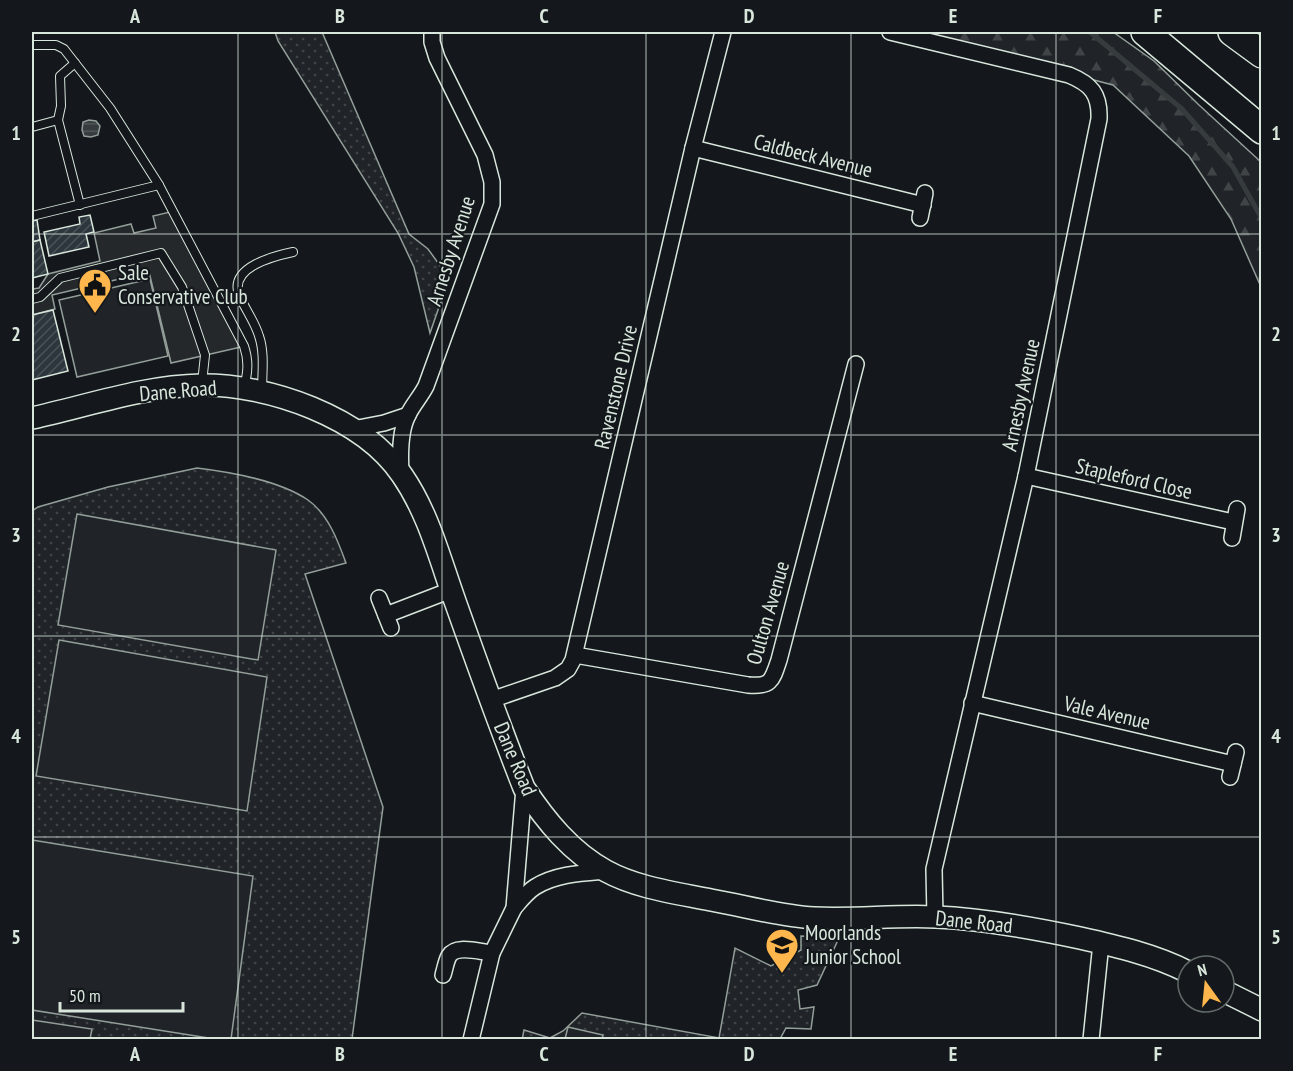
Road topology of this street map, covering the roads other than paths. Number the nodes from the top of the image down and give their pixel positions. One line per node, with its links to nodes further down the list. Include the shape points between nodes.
1 (432, 32): 22 (street, Arnesby Avenue, via 437,58 485,155 492,204 426,386)
2 (723, 32): 12 (street, Ravenstone Drive)
3 (890, 32): 26 (street, Arnesby Avenue, via 1069,75 1084,81 1097,100 1099,119)
4 (1145, 32): 11 (highway)
5 (1232, 32): 7 (highway)
6 (32, 45): 8 (lane, via 56,45)
7 (1262, 54)
8 (75, 63): 9 (lane, via 60,76 62,106); 13 (lane, via 110,108)
9 (58, 120): 10 (lane); 14 (lane)
10 (32, 126)
11 (1262, 130)
12 (693, 148): 15 (street, Caldbeck Avenue); 30 (street, Ravenstone Drive)
13 (159, 185): 14 (lane); 21 (lane, via 244,346)
14 (80, 205): 16 (lane)
15 (923, 206)
16 (32, 216)
17 (293, 252): 21 (lane, via 247,269 237,284 262,347)
18 (32, 299): 20 (lane, via 40,297 60,278 161,253 182,287 205,356)
19 (856, 364): 30 (street, Oulton Avenue, via 772,679 761,686 748,685)
20 (202, 385): 21 (main road, Dane Road); 23 (main road, Dane Road, via 144,392)
21 (253, 391): 24 (main road, Dane Road, via 299,402)
22 (408, 415): 24 (street); 25 (street, Arnesby Avenue, via 400,451)
23 (32, 418)
24 (353, 429): 25 (main road, Dane Road)
25 (401, 473): 28 (main road, Dane Road, via 430,527)
26 (1026, 476): 27 (street, Stapleford Close); 32 (street, Arnesby Avenue)
27 (1234, 523)
28 (451, 590): 29 (street, via 389,622); 31 (main road, Dane Road)
29 (379, 598)
30 (575, 655): 31 (street, Ravenstone Drive, via 568,669 555,678)
31 (491, 700): 34 (main road, Dane Road)
32 (972, 703): 33 (street, Vale Avenue); 37 (street, Arnesby Avenue, via 934,869)
33 (1233, 764)
34 (524, 788): 35 (main road, Dane Road, via 564,839); 36 (street)
35 (606, 871): 36 (street, via 573,873 534,888); 37 (main road, Dane Road, via 679,893 783,915)
36 (514, 908): 39 (street)
37 (935, 917): 38 (main road, Dane Road, via 999,923)
38 (1101, 943): 40 (main road, Dane Road); 45 (street)
39 (492, 953): 41 (street, via 455,951 449,955); 44 (street)
40 (1176, 967)
41 (443, 975)
42 (1236, 997): 43 (main road)
43 (1262, 1010)
44 (471, 1040)
45 (1091, 1040)

